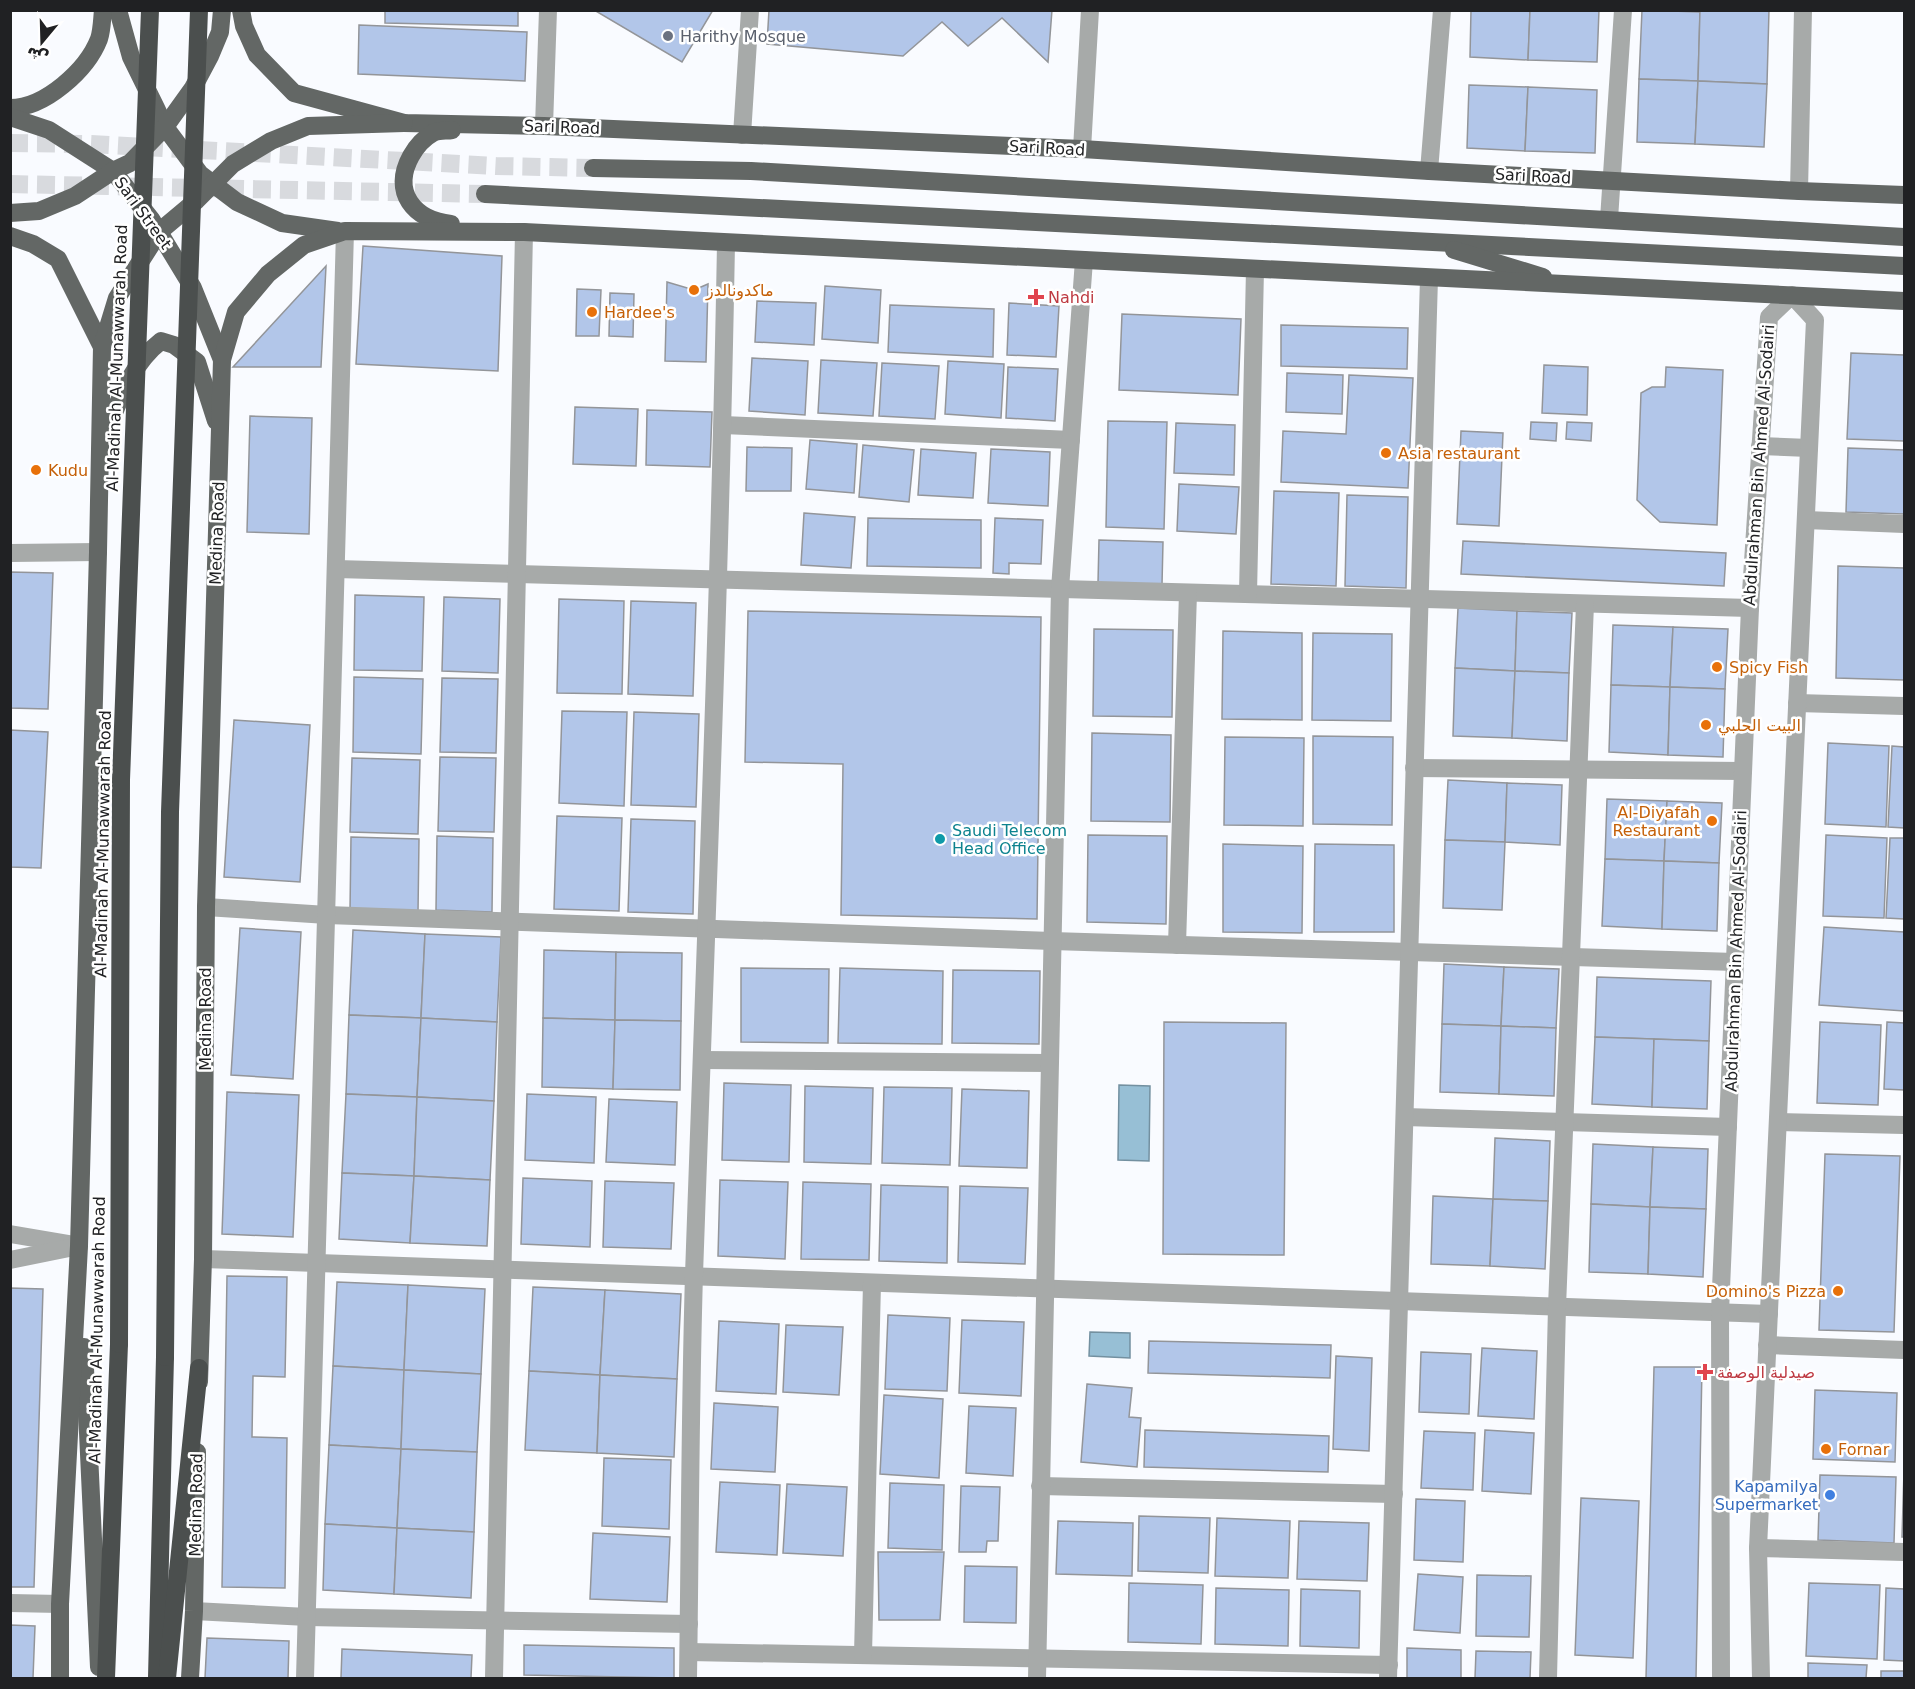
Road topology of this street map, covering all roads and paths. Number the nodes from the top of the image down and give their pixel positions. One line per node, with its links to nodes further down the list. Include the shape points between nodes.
1 (103, 10): 13 (main road, via 99,38 82,68 51,95 22,108)
2 (118, 10): 18 (main road, via 131,57)
3 (150, 10): 120 (highway, Al-Madinah Al-Munawwarah Road, bridge, via 121,780 118,1344)
4 (199, 10): 121 (highway, bridge, via 170,812 165,1357)
5 (222, 10): 18 (main road, via 220,32 210,56)
6 (242, 10): 15 (main road, Sari Road, via 244,26 257,55 294,93)
7 (548, 10): 17 (street)
8 (750, 10): 19 (street)
9 (1090, 10): 20 (street)
10 (1442, 10): 23 (street)
11 (1623, 10): 24 (street)
12 (1803, 10): 26 (street)
13 (10, 108)
14 (10, 117): 22 (main road, Sari Street, via 48,130)
15 (404, 123): 16 (main road, Sari Road); 25 (main road, via 308,126 271,141 233,164)
16 (513, 126): 17 (main road, Sari Road); 33 (main road, via 435,132 416,147 403,171 404,187 410,205 436,222)
17 (544, 126): 19 (main road, Sari Road)
18 (165, 127): 22 (main road, via 130,163); 25 (main road, via 200,174)
19 (742, 135): 20 (main road, Sari Road)
20 (1082, 149): 23 (main road, Sari Road)
21 (593, 168): 30 (main road, via 763,172)
22 (113, 171): 29 (main road, via 75,196 39,211); 31 (main road, Sari Street)
23 (1429, 171): 24 (main road, Sari Road)
24 (1611, 180): 26 (main road, Sari Road); 30 (street)
25 (213, 184): 31 (main road); 32 (main road, via 237,202 282,223)
26 (1798, 191): 28 (main road, Sari Road)
27 (485, 194): 36 (main road)
28 (1905, 195)
29 (10, 213)
30 (1609, 219): 35 (main road)
31 (160, 231): 45 (main road, via 117,298); 46 (main road, Sari Street, via 193,288)
32 (345, 231): 33 (main road); 46 (main road, via 304,245 268,274 236,312); 57 (street)
33 (524, 232): 37 (main road); 58 (street)
34 (10, 237): 45 (main road, via 33,244 58,259)
35 (1905, 237)
36 (1426, 242): 39 (main road); 42 (main road)
37 (726, 243): 38 (main road); 47 (street)
38 (1084, 260): 40 (main road); 49 (street)
39 (1905, 266)
40 (1255, 269): 41 (main road); 62 (street)
41 (1429, 278): 42 (main road); 63 (street)
42 (1569, 285): 43 (main road)
43 (1792, 295): 44 (main road); 51 (street, Abdulrahman Bin Ahmed Al-Sodairi, via 1769,317); 52 (street, via 1815,320)
44 (1905, 301)
45 (102, 347): 50 (main road)
46 (222, 360): 48 (main road, Medina Road)
47 (723, 425): 49 (street); 59 (street)
48 (220, 434): 50 (main road, via 197,362 174,345 160,341 146,352 126,385); 71 (main road, Medina Road)
49 (1071, 440): 60 (street)
50 (100, 446): 55 (main road)
51 (1760, 446): 52 (street); 65 (street, Abdulrahman Bin Ahmed Al-Sodairi)
52 (1809, 448): 53 (street)
53 (1806, 520): 54 (street); 66 (street)
54 (1905, 524)
55 (99, 552): 56 (street); 88 (main road)
56 (10, 553)
57 (336, 569): 58 (street); 72 (street)
58 (517, 574): 59 (street); 73 (street)
59 (718, 580): 60 (street); 74 (street)
60 (1060, 589): 61 (street); 75 (street)
61 (1188, 593): 62 (street); 76 (street)
62 (1248, 594): 63 (street)
63 (1418, 599): 64 (street); 68 (street)
64 (1585, 604): 65 (street); 69 (street)
65 (1750, 608): 70 (street, Abdulrahman Bin Ahmed Al-Sodairi)
66 (1797, 703): 67 (street); 84 (street)
67 (1905, 706)
68 (1414, 768): 69 (street); 77 (street)
69 (1578, 770): 70 (street); 78 (street)
70 (1743, 771): 79 (street, Abdulrahman Bin Ahmed Al-Sodairi)
71 (206, 907): 72 (street); 89 (main road, Medina Road)
72 (327, 915): 73 (street); 91 (street)
73 (510, 921): 74 (street); 92 (street)
74 (706, 928): 75 (street); 80 (street)
75 (1052, 941): 76 (street); 81 (street)
76 (1177, 945): 77 (street)
77 (1409, 952): 78 (street); 82 (street)
78 (1571, 957): 79 (street); 83 (street)
79 (1735, 962): 86 (street, Abdulrahman Bin Ahmed Al-Sodairi)
80 (703, 1060): 81 (street); 93 (street)
81 (1049, 1062): 95 (street)
82 (1405, 1117): 83 (street); 96 (street)
83 (1565, 1122): 86 (street); 97 (street)
84 (1778, 1122): 85 (street); 99 (street)
85 (1905, 1125)
86 (1728, 1127): 98 (street, Abdulrahman Bin Ahmed Al-Sodairi)
87 (10, 1234): 88 (street)
88 (79, 1246): 90 (street); 108 (main road); 119 (main road)
89 (203, 1259): 91 (street); 102 (main road, Medina Road)
90 (10, 1260)
91 (318, 1264): 92 (street); 110 (street)
92 (502, 1271): 93 (street); 111 (street)
93 (694, 1277): 94 (street); 112 (street)
94 (872, 1283): 95 (street); 114 (street)
95 (1044, 1289): 96 (street); 103 (street)
96 (1401, 1301): 97 (street); 104 (street)
97 (1557, 1307): 98 (street); 128 (street)
98 (1720, 1312): 99 (street); 129 (street, Abdulrahman Bin Ahmed Al-Sodairi)
99 (1769, 1314): 100 (street)
100 (1767, 1345): 101 (street); 105 (street)
101 (1905, 1350)
102 (199, 1368): 109 (main road, Medina Road); 122 (highway)
103 (1040, 1486): 104 (street); 115 (street)
104 (1394, 1494): 117 (street)
105 (1758, 1548): 106 (street); 130 (street)
106 (1905, 1552)
107 (10, 1603): 108 (street)
108 (60, 1604): 118 (main road)
109 (194, 1611): 110 (street); 123 (main road, Medina Road)
110 (307, 1617): 111 (street); 124 (street)
111 (495, 1620): 112 (street); 125 (street)
112 (689, 1624): 113 (street)
113 (689, 1652): 114 (street); 126 (street)
114 (863, 1655): 115 (street)
115 (1037, 1659): 116 (street); 127 (street)
116 (1212, 1670): 117 (street)
117 (1388, 1672)
118 (60, 1678)
119 (100, 1678)
120 (106, 1678)
121 (157, 1678)
122 (167, 1678)
123 (190, 1678)
124 (305, 1678)
125 (494, 1678)
126 (688, 1678)
127 (1037, 1678)
128 (1548, 1678)
129 (1721, 1678)
130 (1761, 1678)

